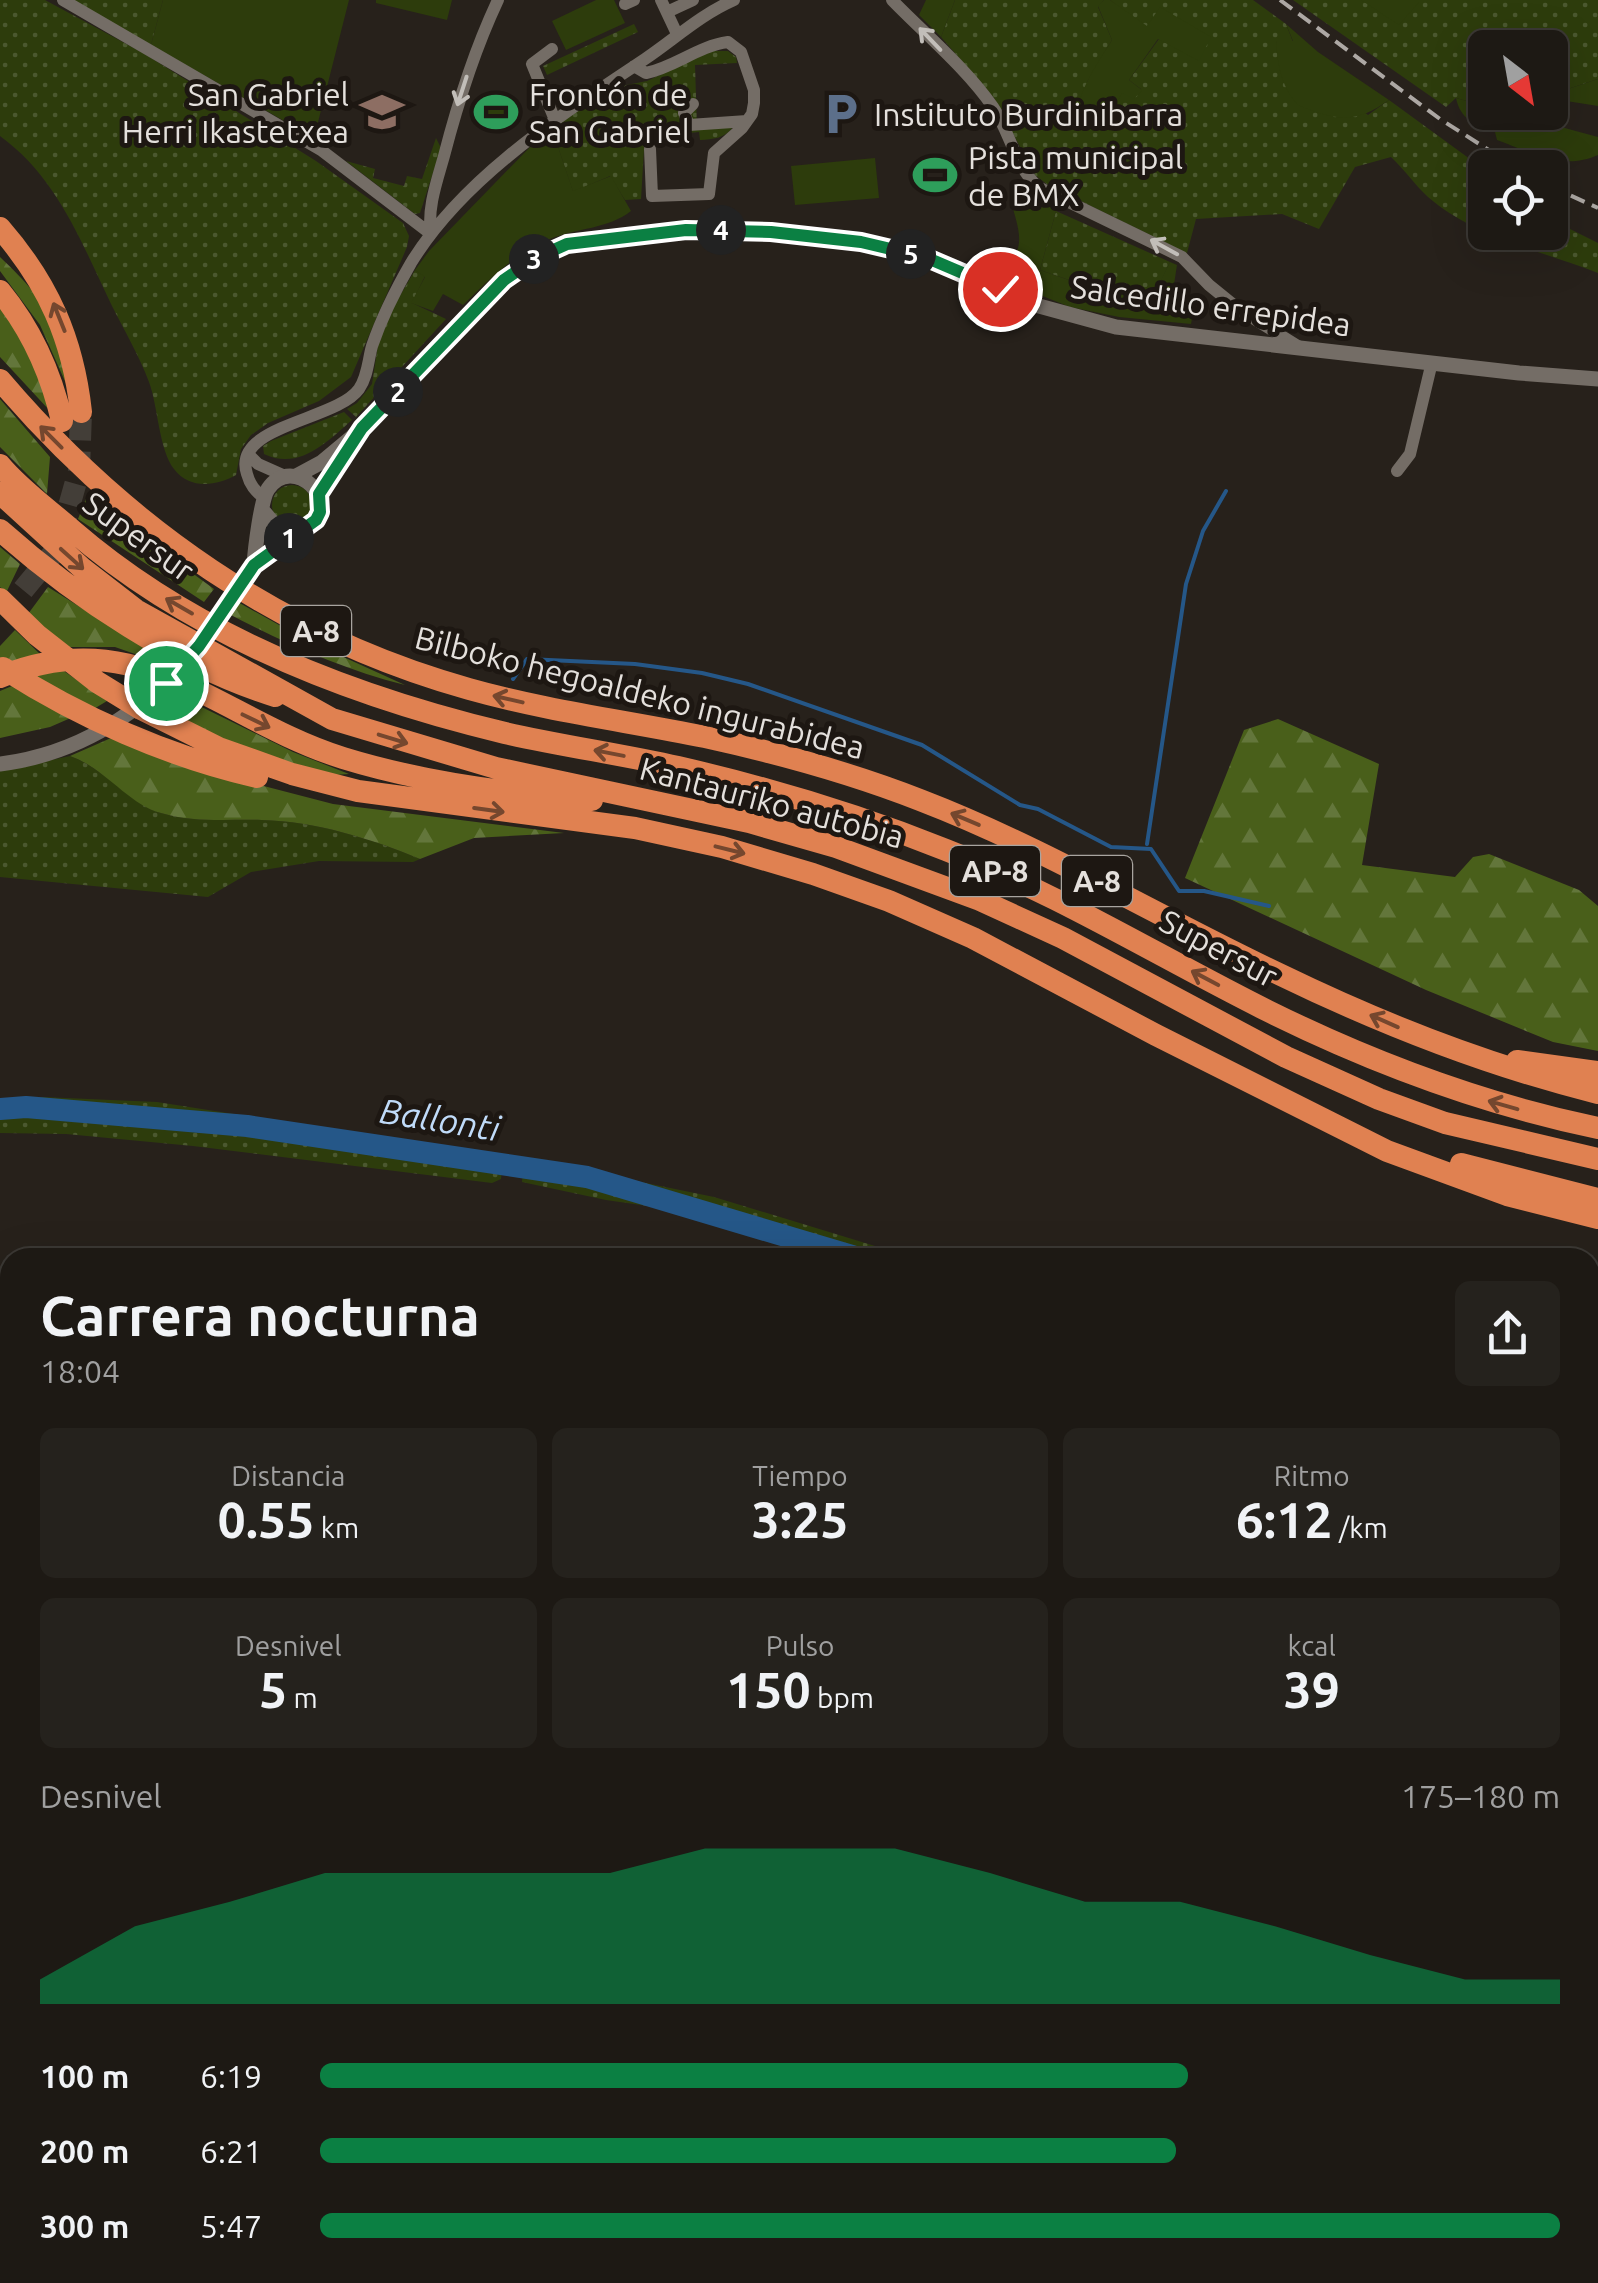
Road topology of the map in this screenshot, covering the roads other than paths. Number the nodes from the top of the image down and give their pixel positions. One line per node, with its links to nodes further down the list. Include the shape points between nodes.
1 (63, 0): 15 (street, via 321,150)
2 (498, 0): 15 (street, one-way to 15, via 458,102 432,201)
3 (694, 0): 6 (street)
4 (734, 0): 7 (street)
5 (892, 0): 17 (street, one-way to 5, via 1242,311 1182,257 1038,187 982,93)
6 (664, 6): 7 (street)
7 (677, 34): 9 (street)
8 (552, 49): 11 (street, via 532,64)
9 (634, 66): 11 (street); 12 (street, via 656,70 721,42 733,44 754,90)
10 (693, 104): 12 (street, via 684,113 689,125)
11 (555, 120): 15 (street, via 492,171)
12 (748, 121): 13 (street, via 714,153 709,194 652,196)
13 (650, 149)
14 (0, 228): 16 (highway, one-way to 14, via 72,417 78,382 62,321 26,257)
15 (431, 234): 22 (street, via 392,299 360,388 343,404 258,440)
16 (0, 292)
17 (1298, 346): 18 (street, Salcedillo errepidea); 21 (street, Salcedillo errepidea, via 1067,316 925,257 861,242 686,230 567,244 536,258 504,280)
18 (1432, 362): 19 (street, Salcedillo errepidea); 24 (street, via 1410,454)
19 (1598, 378)
20 (0, 380): 41 (highway, Bilboko hegoaldeko ingurabidea / A-8, one-way to 20, via 1280,975 1033,849 917,799 726,742 470,689 341,644 266,606 156,533 41,429)
21 (362, 428): 25 (street, via 322,462); 27 (street)
22 (249, 455): 25 (street); 28 (street, via 244,464)
23 (0, 465): 45 (highway, Supersur / AP-8, one-way to 23, via 1463,1094 1352,1050 1058,898 929,843 803,799 415,707 252,646 142,584)
24 (1397, 471)
25 (290, 476): 27 (street, via 306,479); 28 (street, via 271,484)
26 (0, 492): 37 (highway, Supersur, one-way to 37, via 136,610)
27 (319, 494): 30 (street, via 316,520)
28 (264, 505): 30 (street, via 278,530); 31 (street)
29 (0, 530): 37 (highway, via 141,631 247,687)
30 (295, 534): 31 (street)
31 (254, 565): 38 (street, via 199,646 130,713 84,741)
32 (23, 590): 34 (highway)
33 (0, 599): 39 (highway, via 38,636 140,710 219,748)
34 (0, 621)
35 (0, 666): 39 (highway, via 159,746 248,775 337,795)
36 (0, 676): 40 (highway, one-way to 40, via 48,660 108,659 167,677 287,736 368,765 511,792)
37 (302, 705): 40 (highway, Kantauriko autobia / A-8, one-way to 40, via 388,739)
38 (0, 764)
39 (358, 791): 44 (highway, one-way to 44, via 635,828 813,874 973,938)
40 (680, 807): 46 (highway, Kantauriko autobia / A-8, via 836,847 980,900 1268,1048 1444,1124)
41 (1474, 1055): 42 (highway); 43 (highway, Bilboko hegoaldeko ingurabidea / A-8)
42 (1598, 1072)
43 (1598, 1093)
44 (1305, 1108): 47 (highway, via 1458,1163); 48 (highway, via 1442,1172)
45 (1598, 1128)
46 (1598, 1160)
47 (1598, 1197)
48 (1598, 1218)

